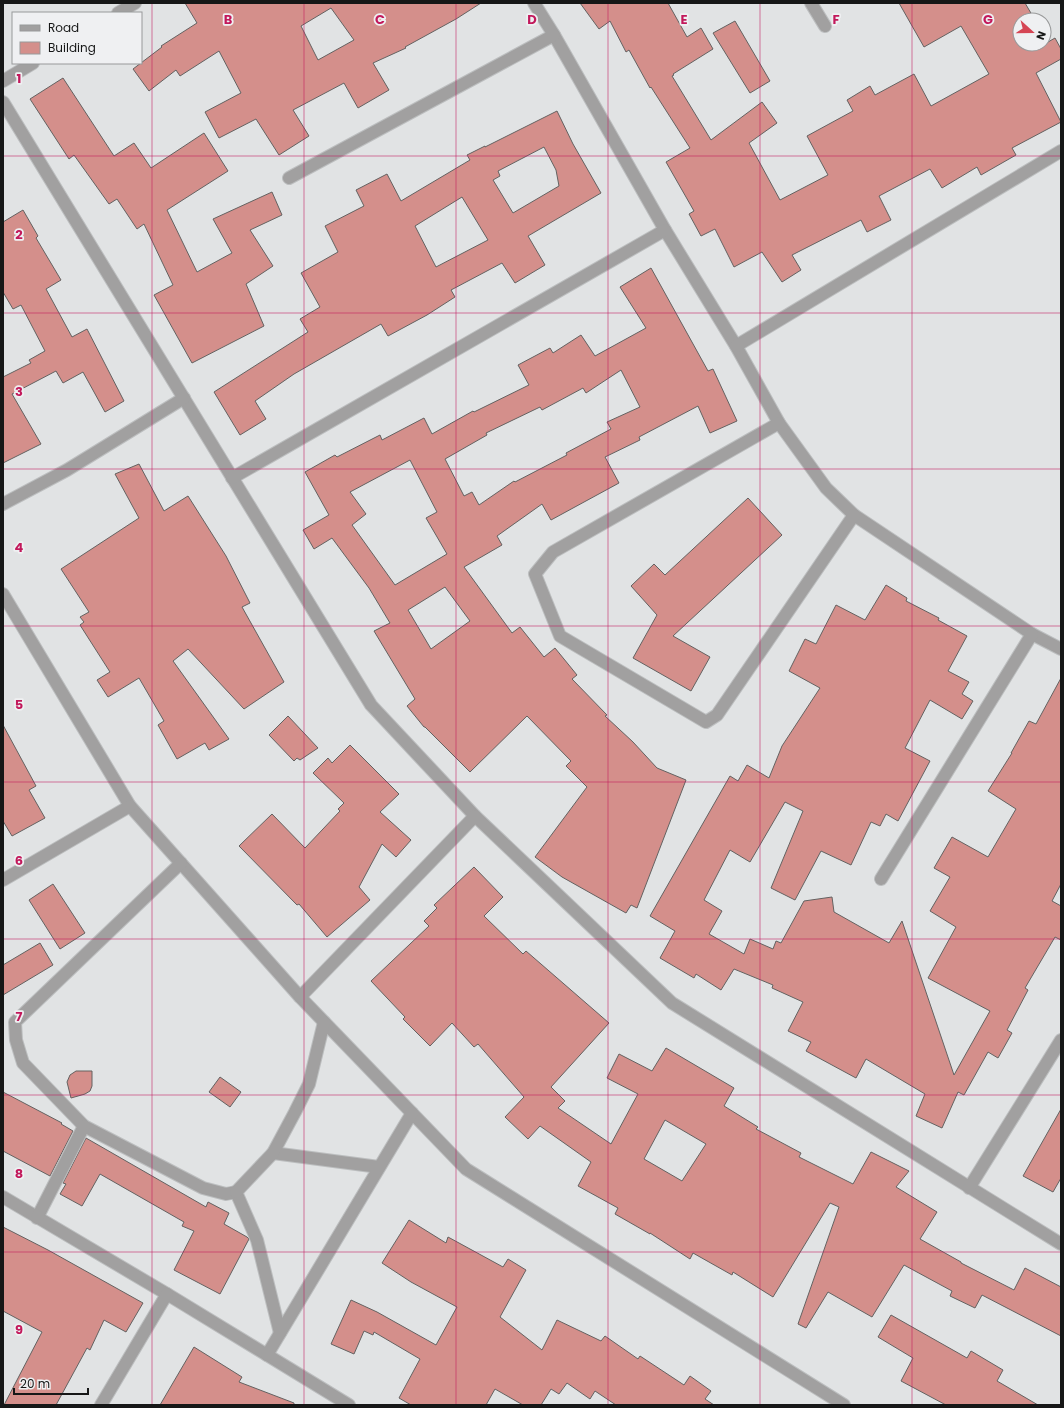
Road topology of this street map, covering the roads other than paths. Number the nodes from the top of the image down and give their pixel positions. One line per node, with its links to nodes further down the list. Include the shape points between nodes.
1 (136, 3): 4 (street)
2 (534, 3): 6 (street)
3 (811, 3): 5 (street)
4 (120, 12)
5 (825, 26)
6 (554, 35): 11 (street); 12 (street)
7 (31, 64): 8 (street)
8 (3, 81)
9 (3, 102): 14 (street)
10 (1061, 151): 13 (street)
11 (289, 178)
12 (665, 230): 13 (street); 16 (street)
13 (736, 346): 15 (street)
14 (184, 398): 16 (street); 17 (street, via 67,470)
15 (779, 423): 18 (street, via 826,488); 18 (street, via 553,552 535,574 560,636 706,722 717,715)
16 (232, 478): 23 (street, via 371,705)
17 (3, 504)
18 (854, 515): 20 (street)
19 (3, 594): 22 (street)
20 (1032, 634): 21 (street); 25 (street)
21 (1061, 649)
22 (130, 806): 24 (street); 26 (street)
23 (475, 816): 27 (street); 34 (street, via 672,1003)
24 (181, 863): 27 (street); 31 (street, via 15,1022 16,1040 23,1063)
25 (881, 879)
26 (3, 880)
27 (300, 997): 28 (street)
28 (324, 1022): 30 (street); 32 (street, via 309,1084)
29 (1061, 1040): 34 (street)
30 (412, 1113): 33 (street); 44 (street, via 466,1169)
31 (84, 1126): 35 (street, via 203,1188 226,1194); 37 (street)
32 (273, 1152): 33 (street); 35 (street)
33 (379, 1167): 40 (street)
34 (969, 1188): 38 (street)
35 (236, 1192): 40 (street, via 257,1240)
36 (3, 1198): 37 (street)
37 (37, 1218): 39 (street)
38 (1061, 1244)
39 (167, 1294): 41 (street); 42 (street)
40 (280, 1333): 41 (street)
41 (266, 1355): 43 (street)
42 (101, 1405)
43 (348, 1405)
44 (844, 1405)

